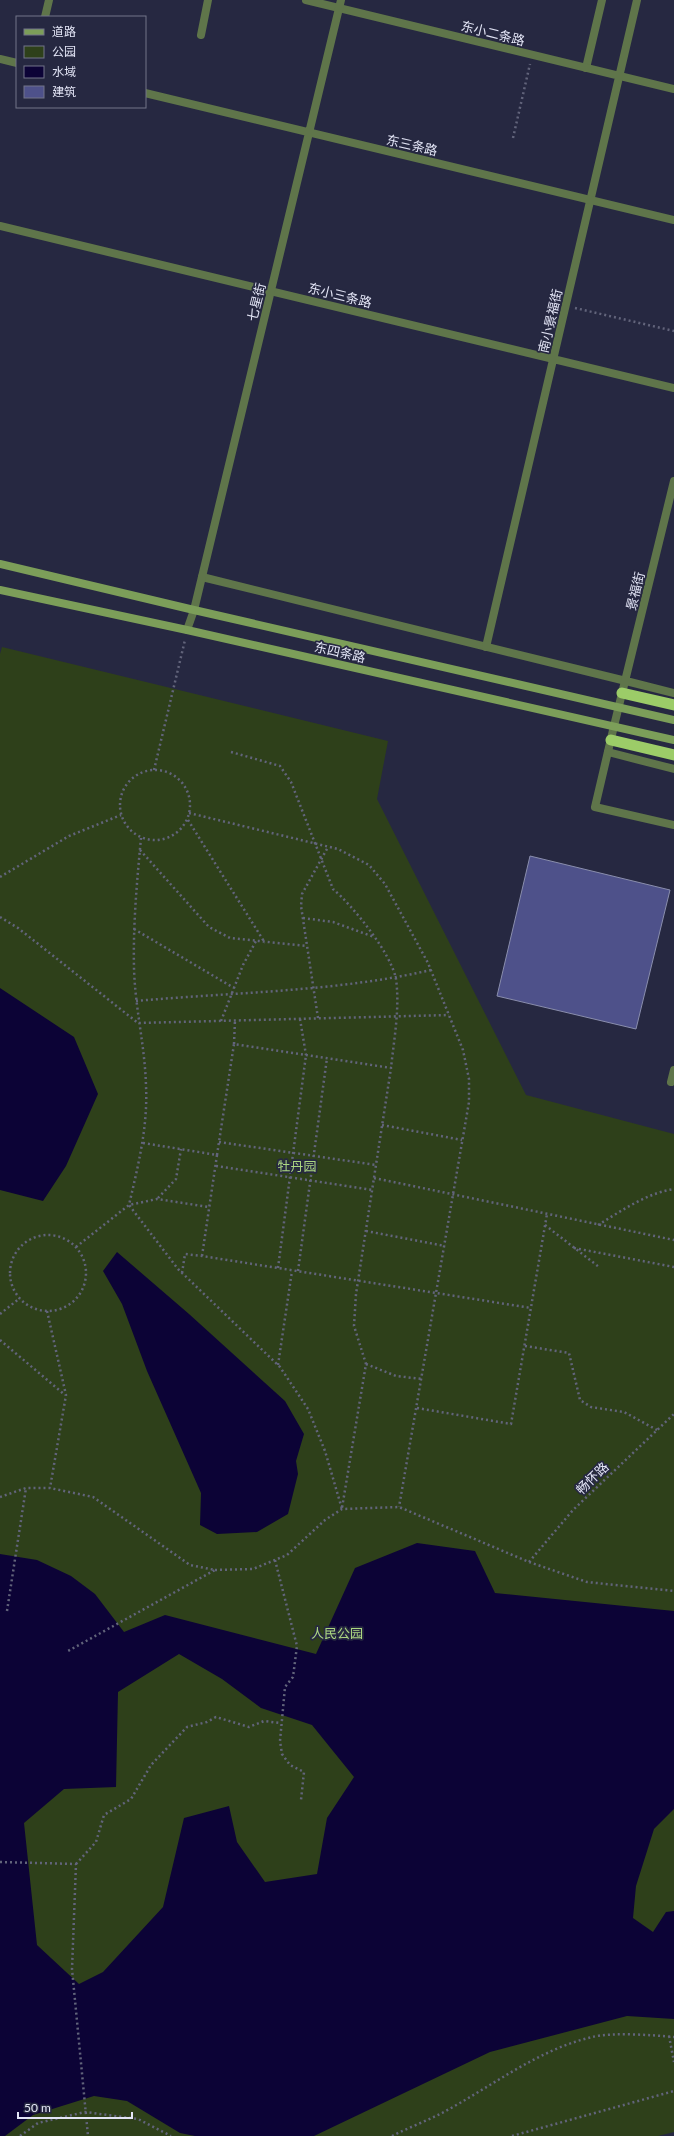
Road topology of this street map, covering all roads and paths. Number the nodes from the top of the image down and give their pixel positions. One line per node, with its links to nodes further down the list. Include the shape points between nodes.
1 (49, 0): 7 (street)
2 (208, 0): 8 (street)
3 (306, 0): 6 (street, 东小二条路)
4 (602, 0): 12 (street)
5 (637, 0): 13 (street, 南小景福街)
6 (340, 4): 9 (street, 东小二条路); 16 (street, 七星街)
7 (45, 16)
8 (201, 35)
9 (532, 55): 12 (street, 东小二条路); 17 (path)
10 (0, 59): 11 (street)
11 (16, 63)
12 (586, 68): 13 (street, 东小二条路)
13 (619, 76): 14 (street, 东小二条路); 18 (street, 南小景福街)
14 (674, 89)
15 (146, 93): 16 (street, 东三条路)
16 (309, 133): 18 (street, 东三条路); 21 (street, 七星街)
17 (512, 138)
18 (590, 199): 19 (street, 东三条路); 22 (street, 南小景福街)
19 (674, 220)
20 (0, 226): 21 (street, 东小三条路)
21 (271, 291): 24 (street, 东小三条路); 28 (street, 七星街)
22 (566, 306): 23 (path); 24 (street, 南小景福街)
23 (674, 331)
24 (553, 359): 25 (street, 东小三条路); 32 (street, 南小景福街)
25 (674, 388)
26 (674, 480): 33 (street, 景福街)
27 (0, 564): 30 (main road)
28 (202, 577): 30 (street, 七星街); 32 (street)
29 (0, 590): 31 (main road, 东四条路)
30 (194, 610): 31 (street, 七星街); 37 (main road)
31 (187, 630): 39 (main road, 东四条路); 46 (path)
32 (486, 647): 33 (street)
33 (626, 681): 34 (street, 景福街); 35 (street)
34 (622, 693): 36 (highway); 37 (street, 景福街)
35 (674, 693)
36 (674, 705)
37 (619, 706): 38 (main road); 39 (street, 景福街)
38 (674, 720)
39 (614, 726): 40 (street, 景福街); 41 (main road, 东四条路)
40 (611, 740): 43 (street, 景福街); 44 (highway)
41 (674, 740)
42 (231, 752): 52 (path, via 280,766 291,782)
43 (608, 752): 45 (street); 50 (street, 景福街, via 595,807)
44 (674, 755)
45 (674, 769)
46 (154, 770): 47 (path, via 166,771 185,785 190,796); 48 (path, via 133,777 125,786 120,796)
47 (189, 813): 49 (path); 52 (path)
48 (121, 815): 51 (path, via 128,829); 56 (path, via 70,836)
49 (188, 820): 51 (path, via 172,837 160,841); 62 (path)
50 (674, 825)
51 (141, 838): 54 (path)
52 (314, 844): 53 (path); 55 (path)
53 (328, 847): 55 (path); 64 (path, via 369,866 385,884)
54 (140, 850): 59 (path); 61 (path, via 209,927 230,938)
55 (321, 861): 58 (path, via 302,894); 60 (path, via 333,889 347,901)
56 (0, 877)
57 (0, 917): 75 (path, via 18,928)
58 (303, 918): 60 (path, via 334,922); 63 (path)
59 (134, 929): 67 (path); 68 (path)
60 (374, 937): 65 (path)
61 (256, 941): 62 (path); 67 (path, via 242,965)
62 (265, 943): 63 (path)
63 (307, 946): 66 (path)
64 (431, 970): 65 (path); 69 (path)
65 (396, 978): 66 (path); 70 (path)
66 (314, 987): 68 (path); 71 (path)
67 (234, 988): 74 (path)
68 (136, 1001): 75 (path)
69 (449, 1015): 70 (path); 83 (path, via 463,1050 469,1079 469,1102)
70 (397, 1016): 71 (path); 79 (path)
71 (318, 1018): 72 (path)
72 (300, 1019): 73 (path); 77 (path)
73 (235, 1020): 74 (path); 76 (path)
74 (221, 1021): 75 (path)
75 (138, 1023): 85 (path, via 146,1086)
76 (234, 1044): 77 (path); 84 (path)
77 (306, 1055): 78 (path); 87 (path)
78 (327, 1058): 79 (path); 89 (path)
79 (391, 1068): 82 (path)
80 (674, 1070): 81 (street)
81 (671, 1082)
82 (382, 1125): 83 (path); 90 (path)
83 (462, 1140): 97 (path)
84 (219, 1142): 87 (path); 88 (path)
85 (144, 1143): 86 (path); 99 (path)
86 (181, 1149): 88 (path); 98 (path, via 176,1179)
87 (293, 1152): 89 (path); 92 (path)
88 (217, 1155): 91 (path)
89 (314, 1156): 90 (path); 94 (path)
90 (376, 1165): 93 (path)
91 (216, 1166): 92 (path); 100 (path)
92 (290, 1177): 94 (path); 112 (path)
93 (374, 1178): 96 (path); 97 (path)
94 (311, 1180): 96 (path); 114 (path)
95 (674, 1189): 103 (path, via 624,1209)
96 (373, 1190): 104 (path)
97 (454, 1195): 101 (path); 106 (path)
98 (157, 1198): 99 (path); 100 (path)
99 (129, 1205): 107 (path); 115 (path)
100 (209, 1207): 109 (path)
101 (547, 1214): 102 (path); 103 (path)
102 (545, 1225): 108 (path); 119 (path)
103 (598, 1225): 105 (path)
104 (366, 1231): 106 (path); 116 (path)
105 (674, 1240)
106 (445, 1246): 117 (path)
107 (76, 1248): 118 (path, via 67,1240 55,1236 43,1236 21,1247 14,1257 11,1269 11,1281); 120 (path, via 85,1264 85,1283 71,1304)
108 (574, 1248): 110 (path); 111 (path)
109 (202, 1256): 112 (path); 115 (path, via 185,1254)
110 (599, 1267)
111 (674, 1267)
112 (278, 1268): 113 (path)
113 (292, 1270): 114 (path); 125 (path)
114 (298, 1271): 116 (path)
115 (182, 1274): 125 (path)
116 (358, 1281): 117 (path); 124 (path, via 354,1326)
117 (437, 1294): 119 (path); 126 (path)
118 (20, 1298): 120 (path, via 35,1308); 121 (path)
119 (531, 1308): 123 (path)
120 (47, 1311): 127 (path)
121 (0, 1314)
122 (0, 1340): 127 (path)
123 (525, 1346): 128 (path, via 511,1424); 130 (path, via 569,1352 580,1400 591,1407 624,1412)
124 (366, 1364): 126 (path, via 396,1376); 135 (path)
125 (278, 1365): 135 (path, via 308,1409)
126 (422, 1379): 128 (path)
127 (66, 1395): 132 (path)
128 (417, 1408): 134 (path)
129 (674, 1414): 130 (path, 畅怀路)
130 (657, 1430): 137 (path, 畅怀路, via 574,1510)
131 (26, 1488): 132 (path); 133 (path); 140 (path)
132 (50, 1488): 138 (path, via 93,1497 190,1565)
133 (0, 1497)
134 (400, 1507): 135 (path); 137 (path)
135 (342, 1509): 136 (path, via 325,1520 287,1555)
136 (275, 1560): 138 (path, via 253,1569); 142 (path, via 297,1646 293,1677 286,1687)
137 (529, 1562): 139 (path, via 588,1582)
138 (215, 1570): 141 (path)
139 (674, 1591)
140 (7, 1611)
141 (68, 1651)
142 (280, 1723): 143 (path, via 282,1754 290,1765 304,1772); 145 (path, via 264,1721 249,1727 216,1717 187,1727 151,1765 131,1799 104,1815 96,1842)
143 (301, 1800)
144 (0, 1862): 145 (path)
145 (76, 1864): 150 (path, via 72,1969)
146 (669, 2036): 147 (path); 148 (path); 154 (path, via 592,2037 556,2050 510,2072 442,2113)
147 (674, 2037)
148 (674, 2062)
149 (674, 2091): 155 (path)
150 (85, 2112): 151 (path, via 38,2123); 152 (path); 153 (path, via 138,2119)
151 (20, 2136)
152 (88, 2136)
153 (171, 2136)
154 (392, 2136)
155 (512, 2136)

